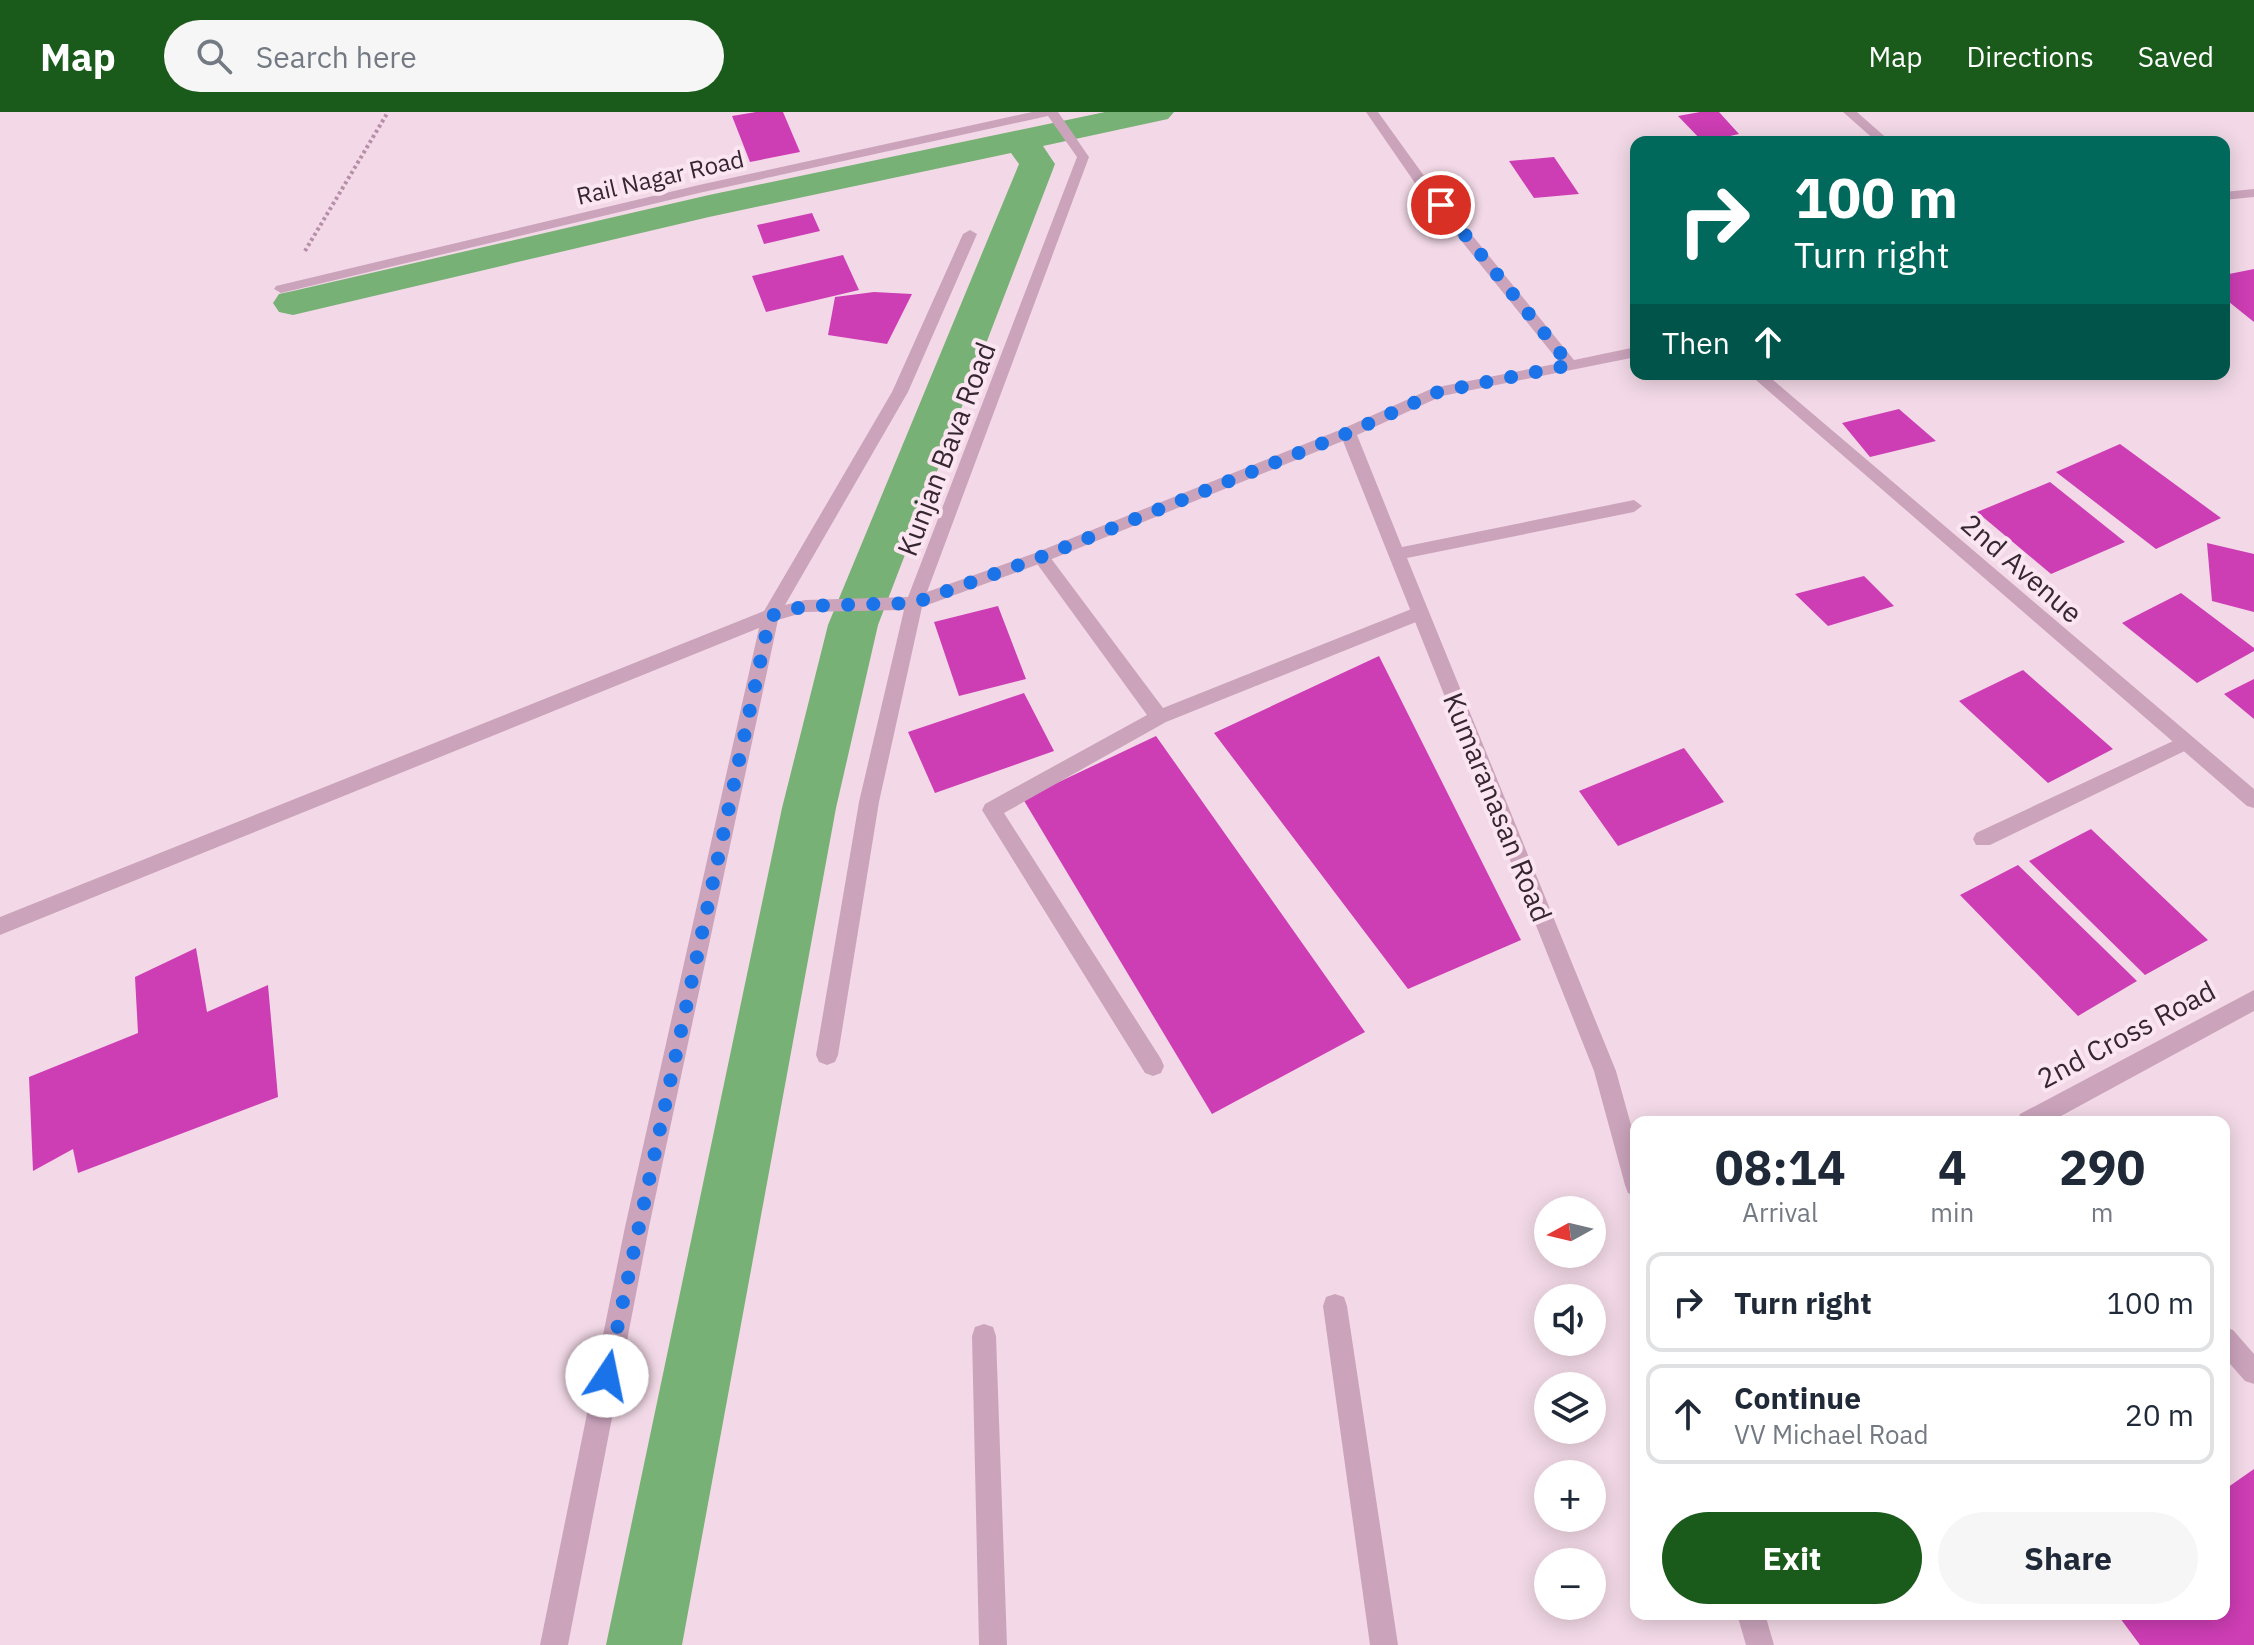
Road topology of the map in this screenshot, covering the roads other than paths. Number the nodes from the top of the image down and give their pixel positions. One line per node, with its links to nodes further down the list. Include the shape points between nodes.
1 (1050, 112): 8 (street, Rail Nagar Road); 16 (street, Kunjan Bava Road, via 1083,157 997,391)
2 (1372, 112): 10 (street, via 1422,183)
3 (1849, 112): 4 (street)
4 (1878, 136)
5 (2254, 193): 6 (street)
6 (2230, 195)
7 (970, 234): 18 (street, via 900,392)
8 (281, 289)
9 (1630, 353): 10 (street)
10 (1570, 365): 12 (street, via 1438,392)
11 (1764, 380): 20 (street, 2nd Avenue)
12 (1348, 433): 14 (street, Kumaranasan Road); 15 (street)
13 (1634, 506): 14 (street)
14 (1396, 554): 17 (street, Kumaranasan Road)
15 (1041, 557): 16 (street); 19 (street)
16 (910, 603): 18 (street, via 805,606); 25 (street, Kunjan Bava Road, via 869,802)
17 (1420, 613): 19 (street); 28 (street, Kumaranasan Road, via 1605,1071)
18 (770, 616): 23 (street); 34 (street, via 637,1227)
19 (1159, 717): 26 (street, via 992,810)
20 (2186, 742): 21 (street, 2nd Avenue); 22 (street)
21 (2254, 800)
22 (1983, 839)
23 (0, 926)
24 (2254, 1000): 27 (street, 2nd Cross Road)
25 (827, 1055)
26 (1153, 1066)
27 (2036, 1116)
28 (1630, 1163)
29 (1335, 1306): 36 (street)
30 (984, 1336): 35 (street)
31 (2230, 1346): 32 (street)
32 (2254, 1372)
33 (1753, 1620): 37 (street)
34 (554, 1645)
35 (993, 1645)
36 (1384, 1645)
37 (1760, 1645)

